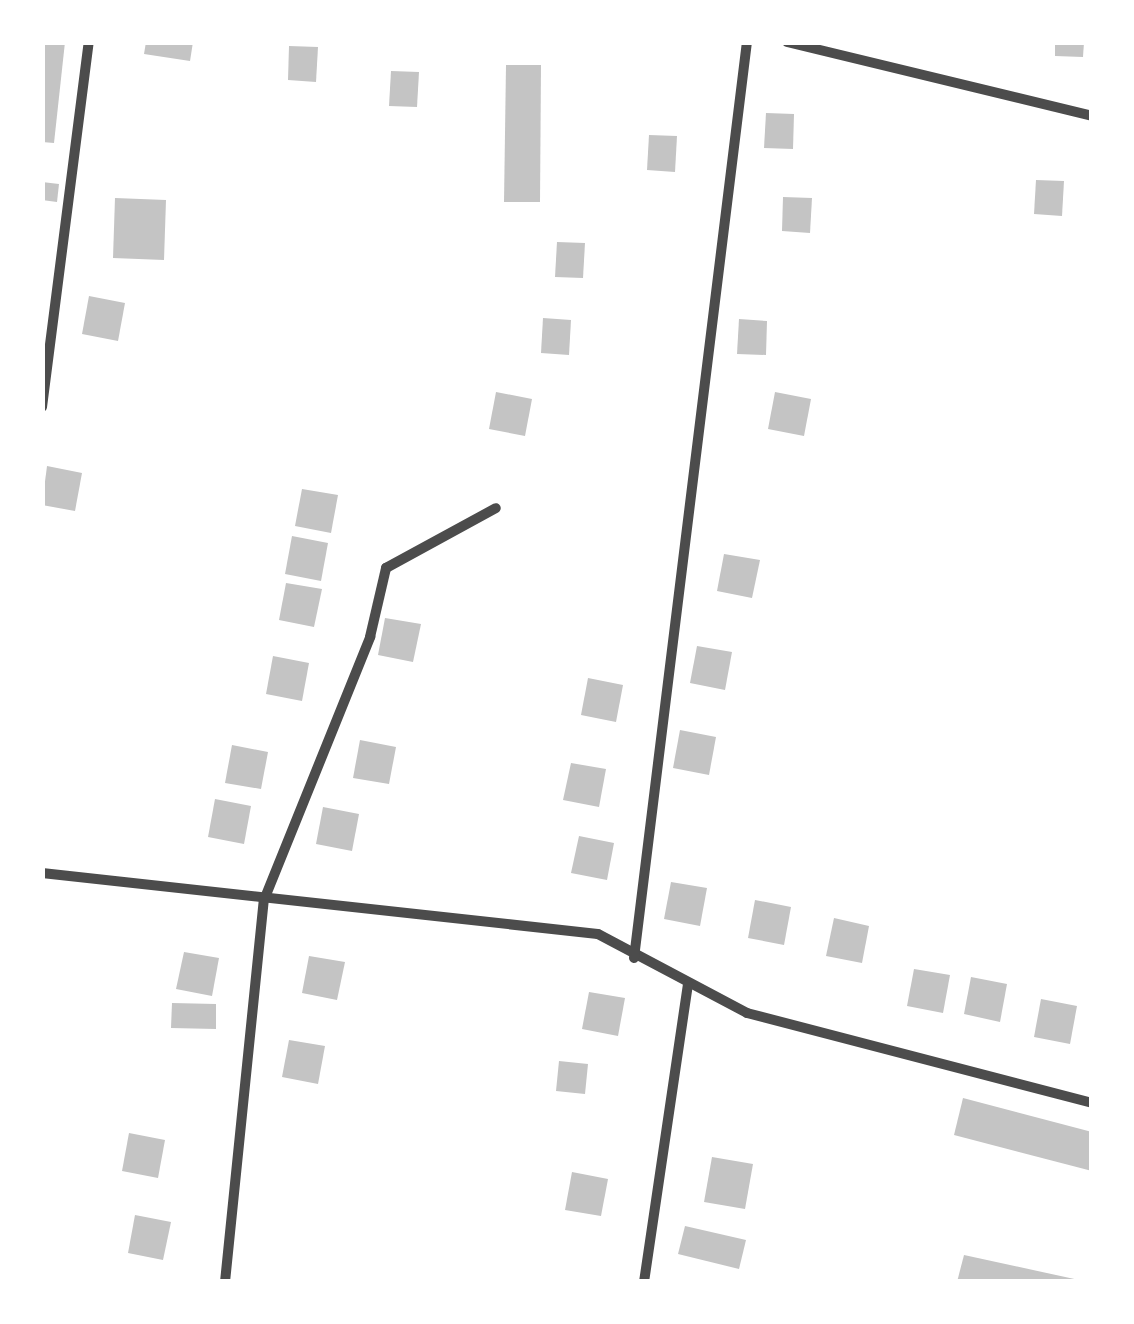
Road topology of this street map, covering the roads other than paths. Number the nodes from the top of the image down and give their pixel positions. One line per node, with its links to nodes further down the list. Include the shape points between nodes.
1 (88, 42): 5 (street)
2 (748, 42): 9 (street)
3 (786, 42): 4 (street)
4 (1092, 116)
5 (42, 406)
6 (496, 508): 8 (street, via 386,568 370,636)
7 (42, 874): 8 (street)
8 (264, 900): 9 (street, via 598,934); 12 (street)
9 (634, 958): 10 (street)
10 (688, 984): 11 (street, via 747,1013); 13 (street)
11 (1092, 1102)
12 (225, 1282)
13 (644, 1282)

